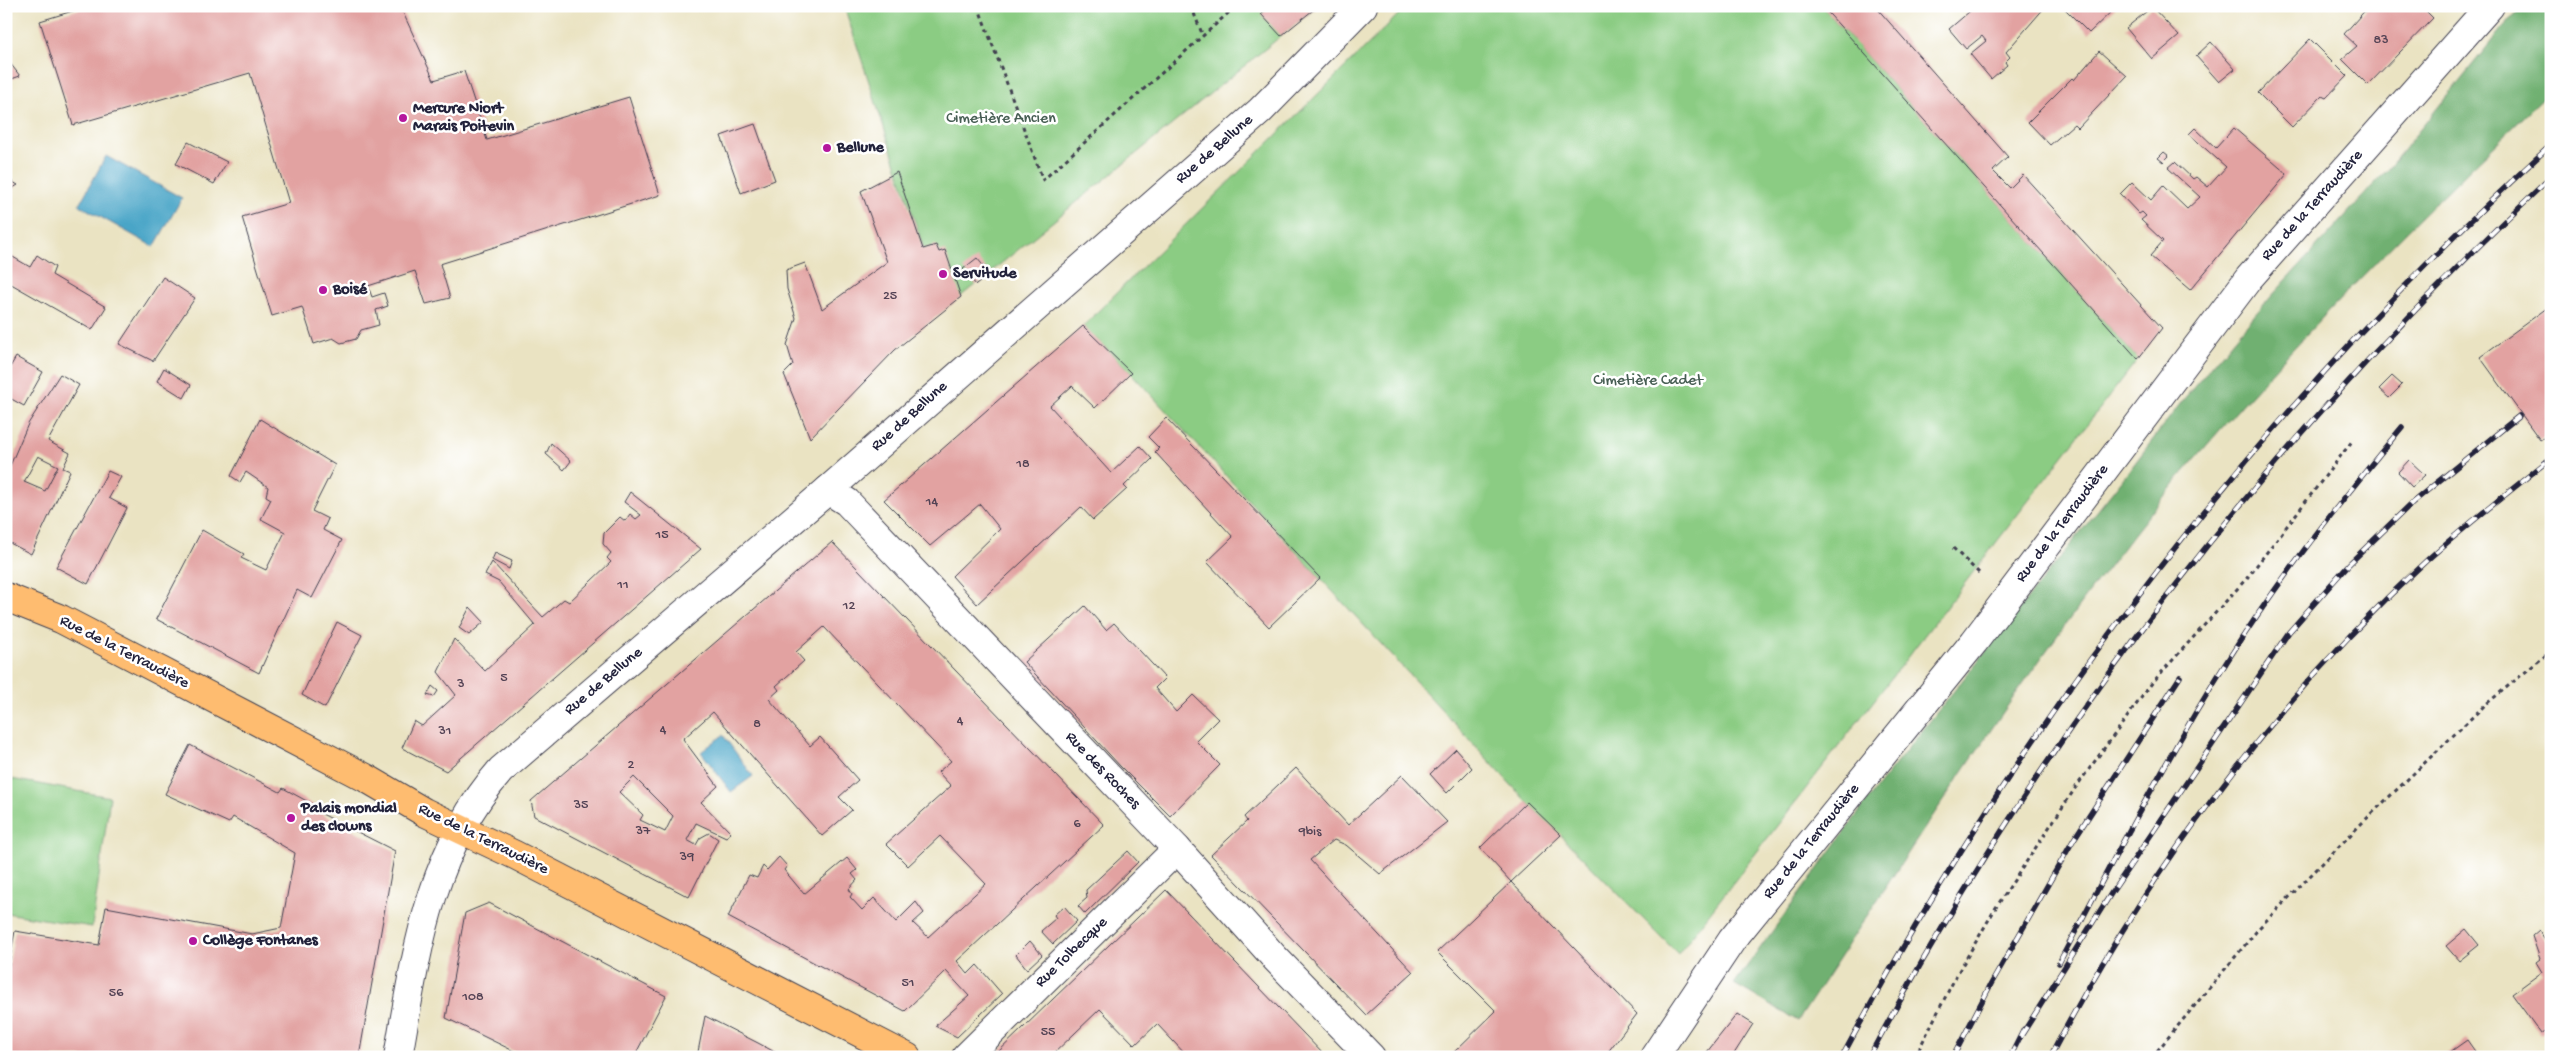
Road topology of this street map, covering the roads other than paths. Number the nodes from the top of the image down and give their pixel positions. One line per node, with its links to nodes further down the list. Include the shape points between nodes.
1 (1364, 6): 3 (street, Rue de Bellune, via 1260,111)
2 (2489, 7): 11 (street, Rue de la Terraudière, via 2249,278 1974,642 1732,940)
3 (828, 490): 5 (street, Rue de Bellune, via 501,770 484,789); 6 (street, Rue des Roches, via 847,502)
4 (6, 597): 5 (main road, Rue de la Terraudière, via 60,619)
5 (460, 828): 7 (street, Rue de Bellune, via 437,876 427,908); 8 (main road, Rue de la Terraudière)
6 (1177, 849): 9 (street, Rue Tolbecque); 10 (street, Rue des Roches)
7 (398, 1057)
8 (907, 1057)
9 (966, 1057)
10 (1370, 1057)
11 (1654, 1057)

